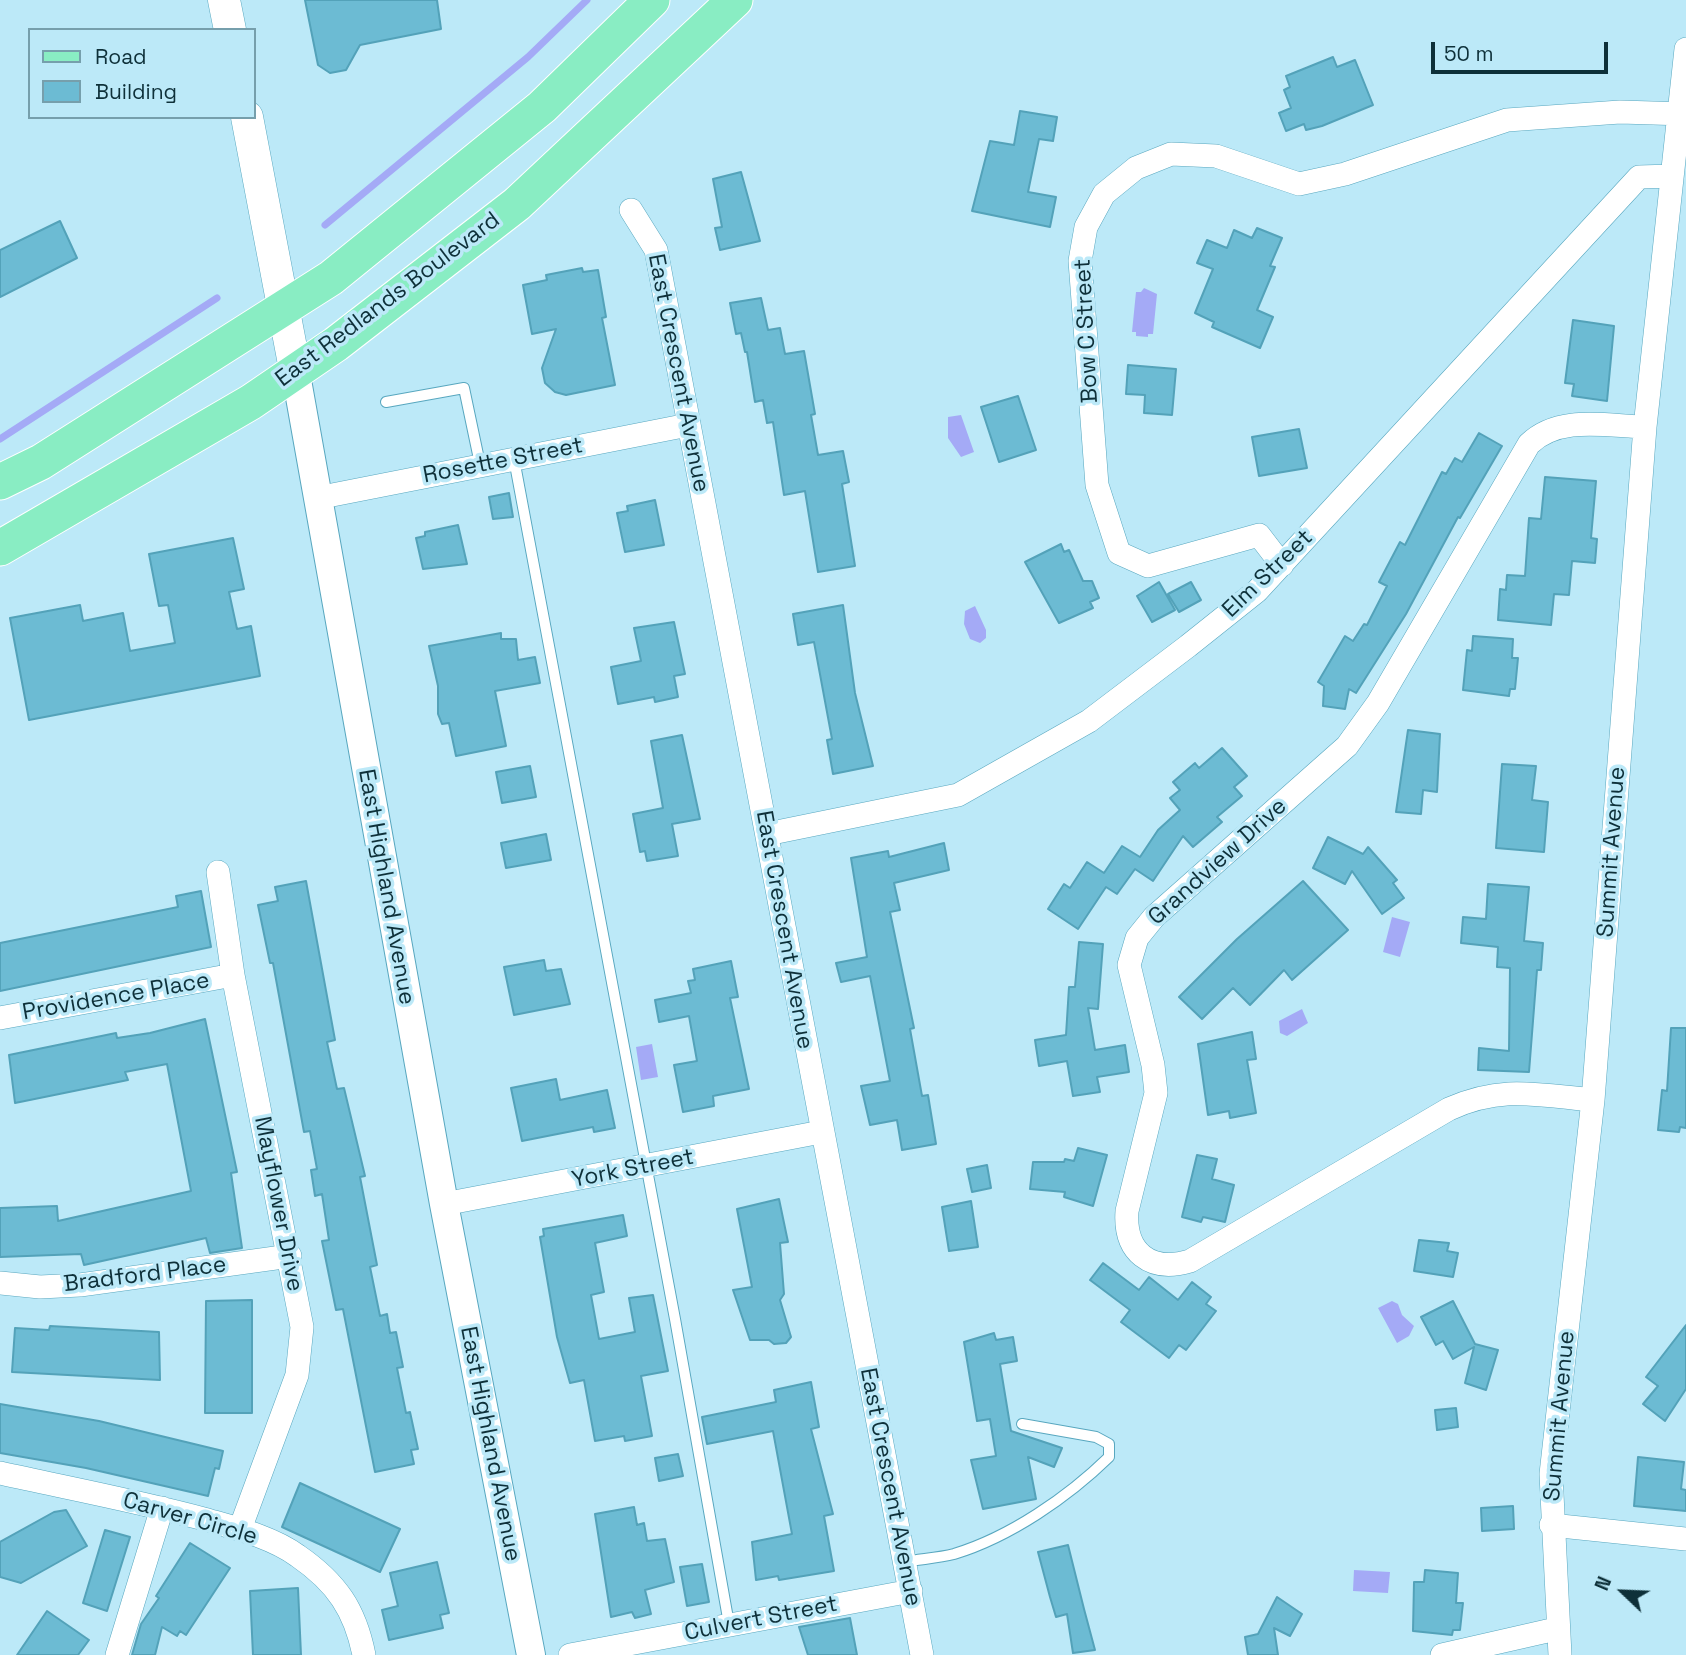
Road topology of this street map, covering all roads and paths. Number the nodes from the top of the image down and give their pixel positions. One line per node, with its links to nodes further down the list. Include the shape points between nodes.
1 (224, 0): 4 (main road)
2 (652, 0): 10 (main road, via 542,107 342,270)
3 (735, 0): 11 (main road, East Redlands Boulevard, via 517,204 336,344)
4 (230, 28)
5 (1686, 48): 6 (street, Summit Avenue)
6 (1684, 115): 8 (street, Summit Avenue); 20 (street, Bow C Street, via 1620,112 1507,120 1345,174 1300,184 1216,156 1171,154 1136,168 1104,194 1086,227 1080,261 1097,485 1119,553 1148,566 1259,535)
7 (247, 119): 10 (main road, East Highland Avenue)
8 (1672, 176): 14 (street, Summit Avenue); 20 (street, Elm Street, via 1639,177)
9 (631, 210): 13 (street, East Crescent Avenue, via 656,250)
10 (284, 310): 11 (main road, East Highland Avenue); 17 (main road, via 41,462)
11 (295, 369): 18 (street, East Highland Avenue); 19 (main road, East Redlands Boulevard, via 251,402)
12 (386, 402): 16 (lane, via 464,388)
13 (688, 425): 15 (street, Rosette Street); 21 (street, East Crescent Avenue)
14 (1645, 427): 25 (street, Summit Avenue); 25 (street, Grandview Drive, via 1555,427 1529,444 1378,703 1347,746 1154,917 1138,938 1129,965 1156,1093 1127,1211 1129,1241 1154,1263 1190,1261 1477,1096 1504,1092)
15 (514, 459): 16 (street, Rosette Street); 27 (lane)
16 (480, 464): 18 (street, Rosette Street)
17 (0, 482)
18 (317, 498): 28 (street, East Highland Avenue)
19 (0, 548)
20 (1282, 565): 21 (street, Elm Street, via 1257,591 1089,721 958,795)
21 (767, 834): 26 (street, East Crescent Avenue)
22 (218, 872): 23 (street, Mayflower Drive)
23 (233, 975): 24 (street, Providence Place); 29 (street, Mayflower Drive)
24 (0, 1018)
25 (1593, 1100): 34 (street, Summit Avenue, via 1551,1474)
26 (821, 1132): 27 (street, York Street); 37 (street, East Crescent Avenue)
27 (646, 1168): 28 (street, York Street); 39 (lane)
28 (444, 1204): 43 (street, East Highland Avenue)
29 (289, 1256): 30 (street, Bradford Place, via 80,1285); 35 (street, Mayflower Drive, via 302,1327 300,1362)
30 (0, 1283)
31 (1022, 1424): 37 (lane, via 1096,1437 1109,1444 1109,1457 1086,1479 1004,1533 953,1554)
32 (0, 1473): 33 (street, Carver Circle)
33 (162, 1508): 35 (street, Carver Circle); 41 (street)
34 (1551, 1525): 36 (street); 40 (street, Summit Avenue)
35 (240, 1529): 42 (street, Carver Circle, via 295,1553 324,1577 358,1624)
36 (1686, 1539)
37 (905, 1562): 38 (street, East Crescent Avenue)
38 (911, 1591): 39 (street, Culvert Street); 45 (street, East Crescent Avenue)
39 (729, 1624): 44 (street, Culvert Street)
40 (1556, 1629): 46 (street); 47 (street, Summit Avenue)
41 (117, 1655)
42 (364, 1655)
43 (531, 1655)
44 (570, 1655)
45 (922, 1655)
46 (1442, 1655)
47 (1560, 1655)

